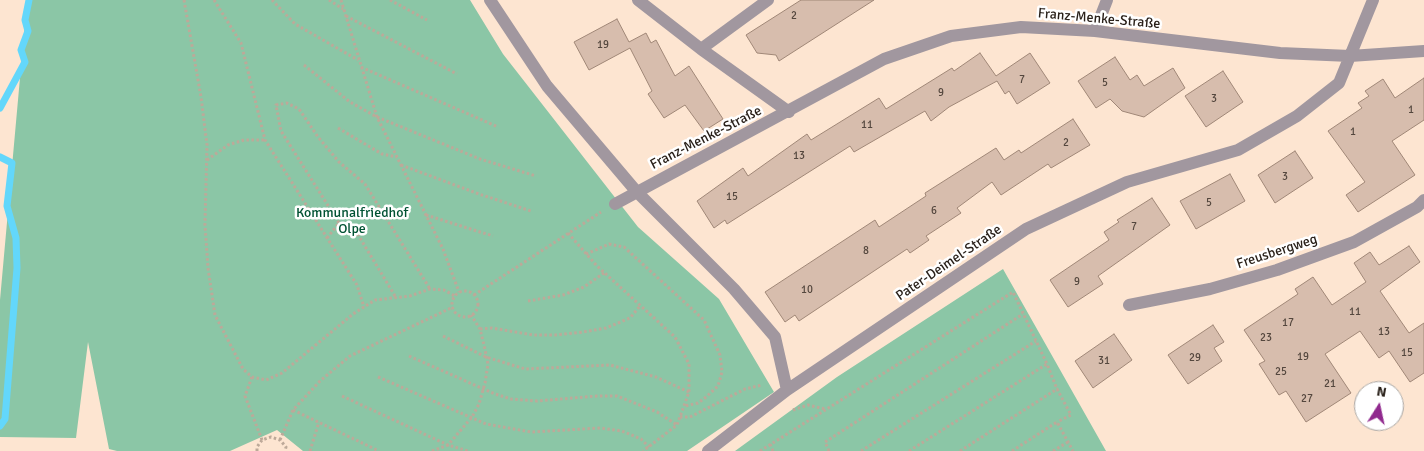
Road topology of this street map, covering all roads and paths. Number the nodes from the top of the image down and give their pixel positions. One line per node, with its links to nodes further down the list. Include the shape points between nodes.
1 (184, 0): 29 (path, via 201,98)
2 (214, 0): 27 (path, via 241,43)
3 (272, 0): 19 (path, via 295,24)
4 (329, 0): 12 (path)
5 (340, 0): 12 (path)
6 (390, 0): 14 (path)
7 (490, 0): 32 (street, via 547,86)
8 (638, 0): 16 (street, Franz-Menke-Straße)
9 (768, 0): 16 (street)
10 (1107, 0): 15 (street)
11 (1373, 0): 18 (street, Pater-Deimel-Straße)
12 (343, 10): 13 (path)
13 (345, 16): 19 (path); 22 (path)
14 (428, 20)
15 (1094, 31): 18 (street, Franz-Menke-Straße, via 1280,53); 23 (street, Franz-Menke-Straße, via 1021,28 951,36 884,59)
16 (701, 49): 23 (street, Franz-Menke-Straße)
17 (1424, 51): 18 (street, Franz-Menke-Straße)
18 (1350, 56): 63 (street, Pater-Deimel-Straße, via 1340,83 1297,116 1238,150 1127,182 1026,229)
19 (358, 60): 21 (path)
20 (304, 65): 24 (path, via 350,102)
21 (360, 67): 24 (path); 26 (path)
22 (456, 74)
23 (789, 112): 32 (street, Franz-Menke-Straße)
24 (377, 117): 28 (path); 31 (path, via 480,158)
25 (338, 128): 28 (path, via 382,154)
26 (498, 128)
27 (265, 140): 29 (path, via 244,140 228,145); 40 (path)
28 (397, 157): 30 (path)
29 (206, 161): 61 (path, via 205,225 215,315 243,369)
30 (400, 165): 35 (path); 36 (path)
31 (536, 176)
32 (636, 191): 34 (street, Franz-Menke-Straße); 63 (street, via 734,289 775,337)
33 (1424, 200): 49 (street, Freusbergweg, via 1354,242 1277,270 1210,289)
34 (614, 204): 38 (path)
35 (531, 211)
36 (426, 215): 39 (path); 44 (path)
37 (339, 223): 40 (path); 43 (path, via 281,131 276,105 288,103 299,109 339,162 365,184); 46 (path, via 348,225 356,233)
38 (568, 233): 41 (path); 45 (path)
39 (493, 236)
40 (327, 238): 51 (path, via 357,285)
41 (586, 254): 42 (path); 68 (path, via 609,244 624,247 704,320 720,355 722,372 718,386 698,403)
42 (604, 273): 48 (path, via 584,287 563,295); 50 (path)
43 (430, 289): 46 (path, via 410,296); 47 (path, via 444,290)
44 (459, 292): 45 (path, via 471,291); 47 (path)
45 (474, 295): 54 (path, via 479,300 476,312)
46 (395, 296): 51 (path, via 375,300)
47 (455, 296): 52 (path)
48 (528, 301)
49 (1129, 305)
50 (640, 306): 55 (path, via 630,318 606,328 583,332 534,335 505,329); 66 (path, via 675,337 689,364)
51 (364, 307): 61 (path, via 282,373 266,380)
52 (453, 307): 54 (path, via 455,312 466,317); 69 (path, via 350,356)
53 (1023, 314): 57 (path); 78 (path, via 1013,292); 91 (path, via 825,442)
54 (470, 315): 55 (path)
55 (480, 329): 59 (path)
56 (443, 336): 59 (path)
57 (1036, 340): 60 (path); 92 (path)
58 (408, 356): 64 (path)
59 (486, 357): 64 (path, via 488,364); 66 (path, via 525,369 592,365 626,368)
60 (1046, 364): 65 (path); 93 (path)
61 (252, 377): 75 (path, via 245,396)
62 (378, 377): 71 (path)
63 (786, 384): 70 (path, via 744,390 696,414); 88 (street, Pater-Deimel-Straße)
64 (483, 389): 71 (path); 74 (path, via 511,399 536,401 617,396 657,412)
65 (1057, 389): 73 (path, via 1070,415); 94 (path)
66 (689, 392): 68 (path)
67 (342, 396): 79 (path)
68 (685, 406): 70 (path)
69 (293, 410): 72 (path); 76 (path)
70 (680, 417): 74 (path)
71 (472, 418): 79 (path); 80 (path, via 486,424 531,432 600,428 622,431 641,438)
72 (319, 422): 83 (path); 84 (path)
73 (1057, 422): 77 (path); 95 (path)
74 (677, 425): 80 (path)
75 (262, 440): 76 (path, via 271,437); 81 (path)
76 (280, 440): 82 (path)
77 (1068, 442): 96 (path); 97 (path)
78 (770, 444): 89 (path); 90 (path)
79 (448, 445): 85 (path); 86 (path)
80 (649, 447): 87 (path)
81 (257, 451)
82 (286, 451)
83 (310, 451)
84 (379, 451)
85 (432, 451)
86 (468, 451)
87 (643, 451)
88 (708, 451)
89 (760, 451)
90 (773, 451)
91 (829, 451)
92 (860, 451)
93 (909, 451)
94 (960, 451)
95 (1012, 451)
96 (1053, 451)
97 (1073, 451)

